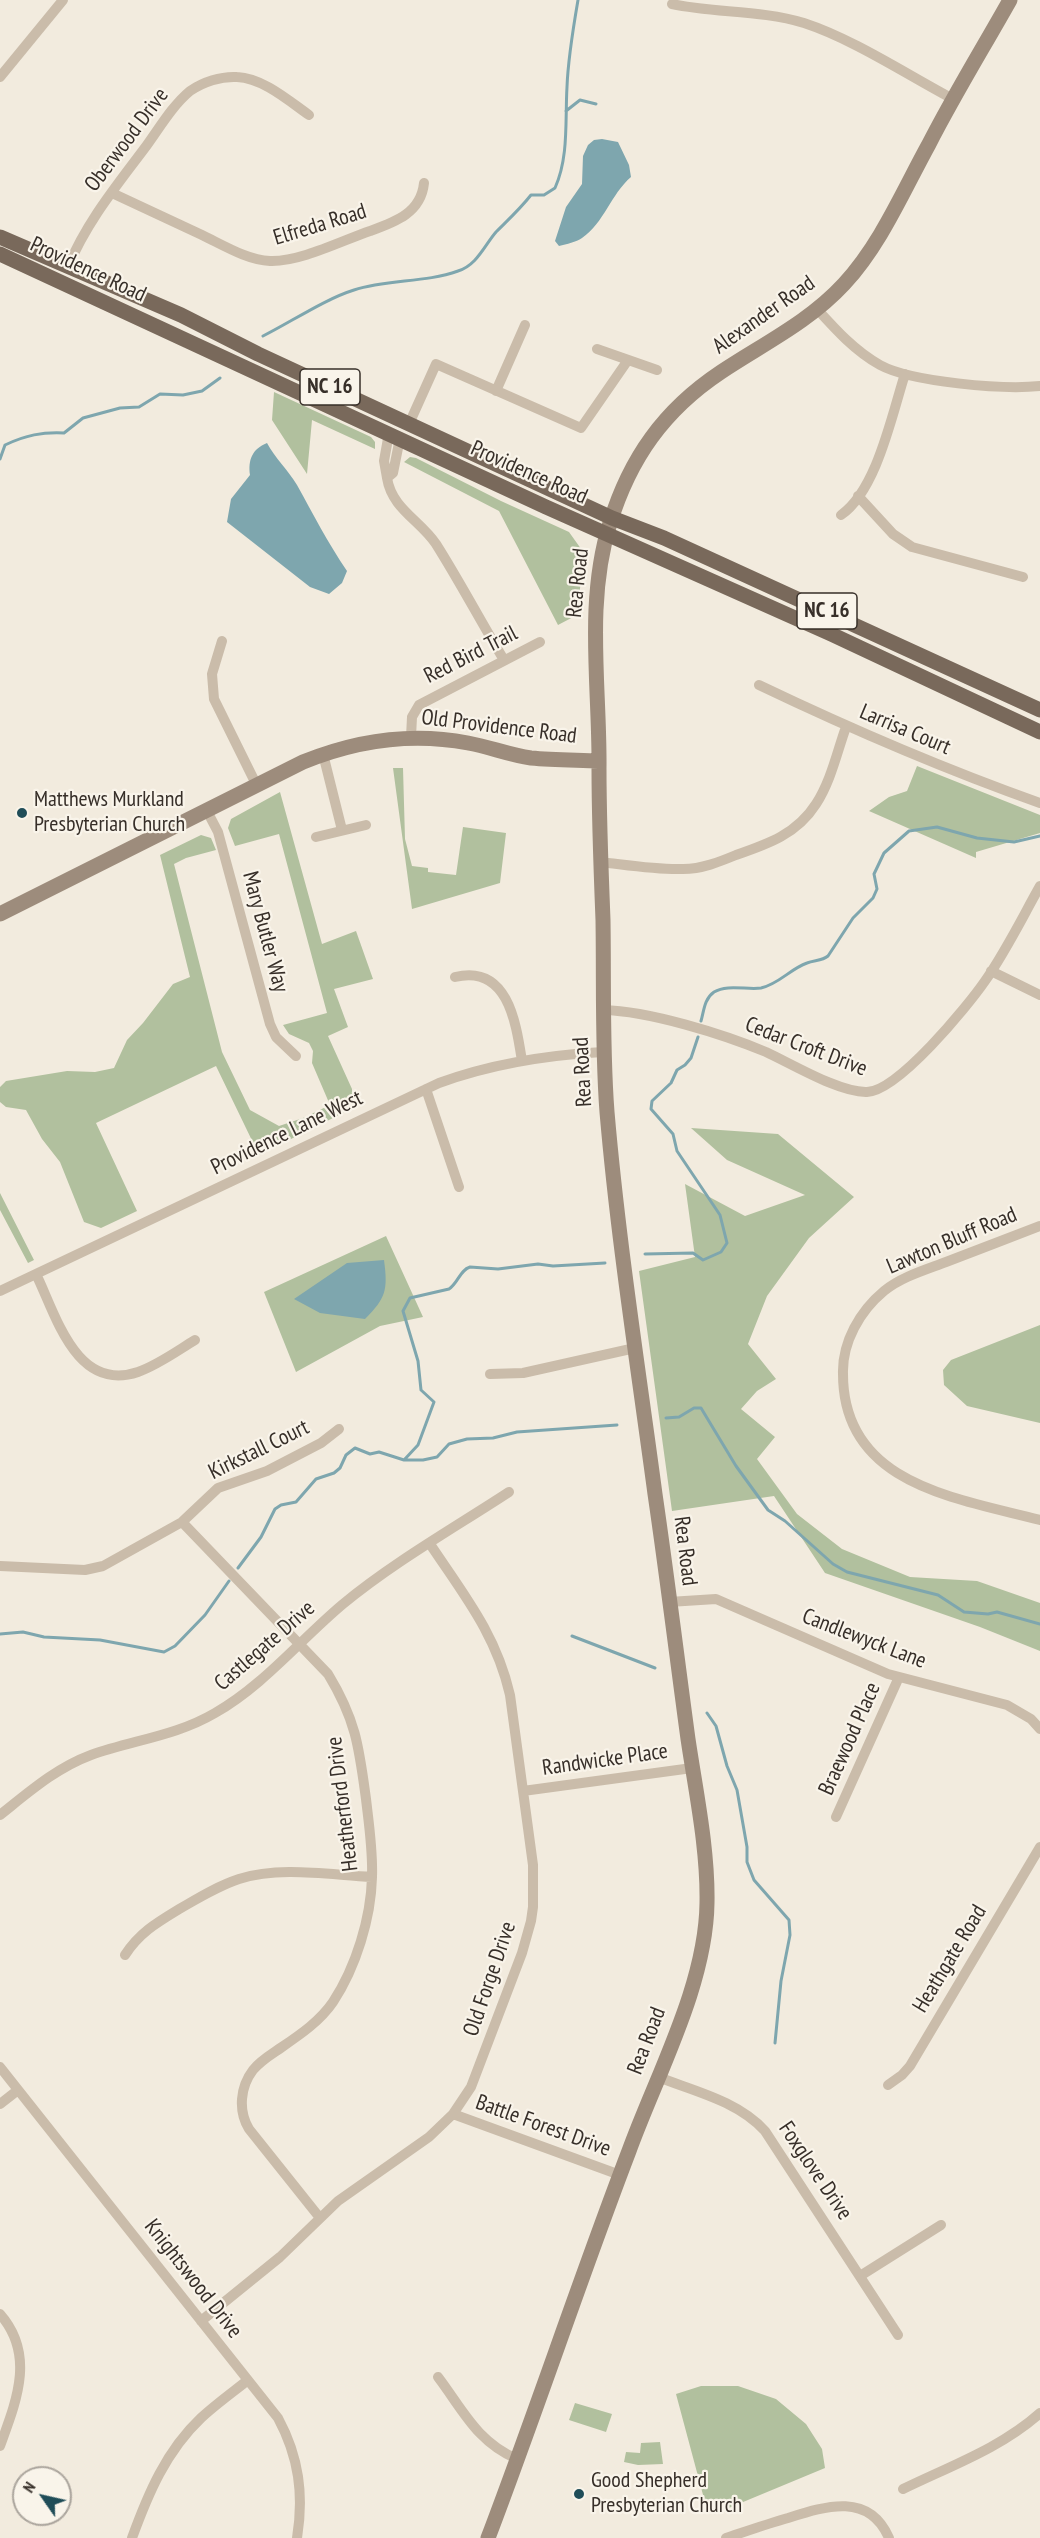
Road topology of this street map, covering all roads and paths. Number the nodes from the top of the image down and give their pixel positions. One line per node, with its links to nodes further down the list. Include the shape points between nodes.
1 (63, 0): 4 (street)
2 (1010, 0): 5 (main road, Alexander Road)
3 (672, 4): 5 (street, via 804,23)
4 (0, 77)
5 (953, 99): 12 (main road, Alexander Road, via 873,246 845,283)
6 (309, 115): 8 (street, Oberwood Drive, via 249,79 225,78 201,84 183,98)
7 (424, 183): 8 (street, Elfreda Road, via 416,206 397,220 291,259 269,261 226,247)
8 (111, 192): 11 (street, Oberwood Drive, via 80,237)
9 (0, 237): 11 (main road, Providence Road / NC 16)
10 (0, 254): 21 (main road, Providence Road / NC 16)
11 (68, 267): 20 (main road, Providence Road / NC 16, via 181,315)
12 (817, 309): 17 (street, via 863,354); 24 (main road, Alexander Road, via 708,381 669,416 634,463)
13 (525, 325): 19 (street)
14 (597, 349): 15 (street)
15 (628, 360): 16 (street); 19 (street, via 581,428)
16 (657, 370)
17 (904, 374): 18 (street, via 1008,387); 22 (street, via 873,470)
18 (1040, 386)
19 (496, 390): 20 (street, via 436,364)
20 (409, 424): 24 (main road, Providence Road / NC 16)
21 (394, 435): 25 (main road, Providence Road / NC 16); 29 (street, via 384,462 394,497 434,542)
22 (858, 496): 23 (street); 26 (street, via 893,534 912,547)
23 (841, 515)
24 (612, 518): 25 (main road, Alexander Road); 31 (main road, Providence Road / NC 16, via 664,538)
25 (607, 533): 33 (main road, Providence Road / NC 16); 36 (main road, Rea Road, via 594,605)
26 (1023, 577)
27 (222, 641): 37 (street, via 212,674 214,699)
28 (540, 642): 29 (street, Red Bird Trail)
29 (504, 660): 34 (street, Red Bird Trail, via 419,705 412,717)
30 (759, 685): 32 (street, Larrisa Court)
31 (1040, 710)
32 (846, 727): 38 (street, Larrisa Court); 43 (street, via 816,804 796,827 769,845 700,868 682,870)
33 (1040, 732)
34 (411, 737): 35 (main road, Old Providence Road, via 366,742); 36 (main road, Old Providence Road, via 448,739 532,758)
35 (323, 754): 37 (main road, Old Providence Road); 41 (street)
36 (599, 761): 43 (main road, Rea Road)
37 (257, 786): 39 (main road, Old Providence Road)
38 (1040, 803)
39 (207, 811): 45 (main road, Old Providence Road); 51 (street, Mary Butler Way, via 218,832 270,1024 276,1037)
40 (366, 825): 41 (street)
41 (342, 831): 42 (street)
42 (316, 837)
43 (600, 862): 49 (main road, Rea Road)
44 (1040, 886): 46 (street, Cedar Croft Drive)
45 (0, 914)
46 (991, 970): 48 (street); 49 (street, Cedar Croft Drive, via 961,1012 916,1060 891,1082 866,1093 829,1082 724,1036 631,1012)
47 (455, 977): 52 (street, via 468,974 486,978 509,1002 516,1019)
48 (1040, 995)
49 (603, 1010): 50 (main road, Rea Road)
50 (603, 1052): 52 (street, Providence Lane West); 59 (main road, Rea Road, via 613,1173)
51 (297, 1056)
52 (522, 1061): 53 (street, Providence Lane West, via 464,1074)
53 (426, 1089): 54 (street); 56 (street, Providence Lane West)
54 (459, 1186)
55 (1040, 1226): 63 (street, Lawton Bluff Road, via 919,1273 884,1291 861,1316 850,1336 843,1385 848,1412 863,1442 905,1479 945,1496)
56 (36, 1274): 57 (street, Providence Lane West); 58 (street, via 74,1353 99,1370 116,1375 136,1372)
57 (0, 1291)
58 (195, 1340)
59 (635, 1348): 60 (street, via 523,1373); 67 (main road, Rea Road)
60 (489, 1374)
61 (339, 1429): 64 (street, Kirkstall Court, via 321,1443 267,1471 218,1488)
62 (509, 1492): 65 (street, Castlegate Drive)
63 (1040, 1520)
64 (182, 1522): 66 (street, Kirkstall Court, via 94,1570); 68 (street, Heatherford Drive)
65 (430, 1544): 68 (street, Castlegate Drive, via 344,1603); 72 (street, Old Forge Drive, via 474,1608 499,1654 510,1695)
66 (0, 1566)
67 (669, 1602): 69 (street, Candlewyck Lane, via 716,1599); 71 (main road, Rea Road, via 683,1744)
68 (300, 1644): 73 (street, Castlegate Drive, via 246,1692 213,1714 174,1732 74,1762); 76 (street, Heatherford Drive, via 328,1674 354,1724 372,1850)
69 (899, 1677): 70 (street, Candlewyck Lane, via 1007,1705); 74 (street, Braewood Place)
70 (1038, 1721)
71 (692, 1768): 72 (street, Randwicke Place); 79 (main road, Rea Road, via 706,1884 704,1935 696,1971)
72 (523, 1791): 83 (street, Old Forge Drive, via 533,1865 531,1921 478,2070)
73 (2, 1810)
74 (836, 1817)
75 (1040, 1847): 80 (street, Heathgate Road, via 910,2066)
76 (372, 1877): 77 (street, via 284,1873 241,1879 210,1891 149,1927); 85 (street, Heatherford Drive, via 360,1941 343,1985 320,2018 253,2070 242,2097 243,2116 249,2129)
77 (125, 1955)
78 (0, 2067): 81 (street, Knightswood Drive)
79 (658, 2077): 84 (main road, Rea Road); 87 (street, Foxglove Drive, via 735,2107 760,2125)
80 (888, 2085)
81 (18, 2090): 82 (street); 89 (street, Knightswood Drive)
82 (0, 2104)
83 (453, 2114): 84 (street, Battle Forest Drive); 85 (street, Old Forge Drive, via 429,2137 357,2186)
84 (620, 2175): 95 (main road, Rea Road)
85 (320, 2218): 89 (street, Old Forge Drive, via 280,2258)
86 (941, 2224): 87 (street)
87 (860, 2276): 90 (street, Foxglove Drive)
88 (0, 2314): 94 (street, via 15,2338 21,2371 16,2401)
89 (201, 2320): 92 (street, Knightswood Drive)
90 (898, 2335)
91 (438, 2377): 95 (street, via 479,2434)
92 (248, 2380): 97 (street, via 201,2418 169,2457 150,2491); 98 (street, Knightswood Drive, via 278,2418 293,2452 301,2496)
93 (1040, 2413): 96 (street, via 996,2445)
94 (0, 2446)
95 (517, 2459): 99 (main road, Rea Road)
96 (903, 2489)
97 (132, 2538)
98 (297, 2538)
99 (488, 2538)
100 (726, 2538): 101 (street, via 814,2510 845,2506 870,2513)
101 (889, 2538)

